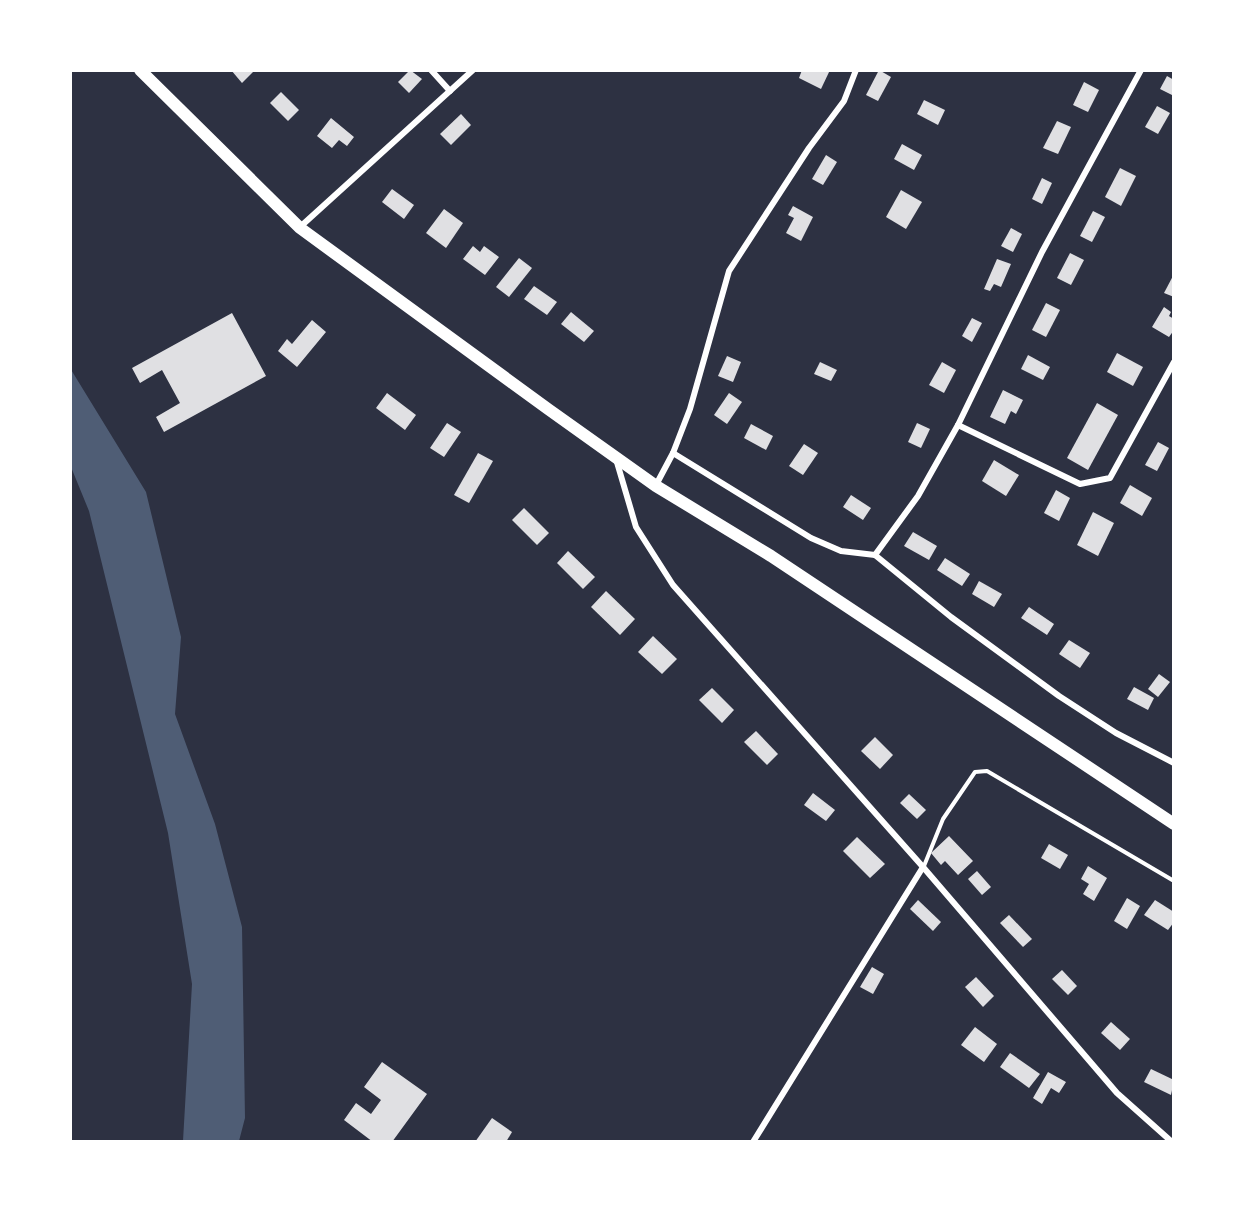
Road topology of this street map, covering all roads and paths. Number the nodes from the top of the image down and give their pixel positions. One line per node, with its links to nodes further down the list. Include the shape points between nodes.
1 (140, 70): 7 (main road)
2 (431, 70): 6 (street)
3 (473, 70): 6 (street)
4 (856, 70): 10 (street, via 844,101 729,272 690,409)
5 (1141, 70): 9 (street, via 1042,252)
6 (450, 91): 7 (street)
7 (300, 228): 11 (main road)
8 (1173, 362): 9 (street, via 1110,478 1080,484)
9 (958, 425): 13 (street, via 918,496)
10 (673, 453): 12 (street); 13 (street, via 811,538 841,551)
11 (615, 455): 12 (main road); 16 (street, via 636,527 673,585)
12 (656, 486): 15 (main road, via 771,556)
13 (875, 555): 14 (street, via 1059,696 1116,733)
14 (1173, 763)
15 (1173, 824)
16 (923, 867): 17 (lane, via 943,819 975,772 987,771); 18 (street); 19 (street, via 1117,1093)
17 (1173, 881)
18 (753, 1142)
19 (1172, 1142)

